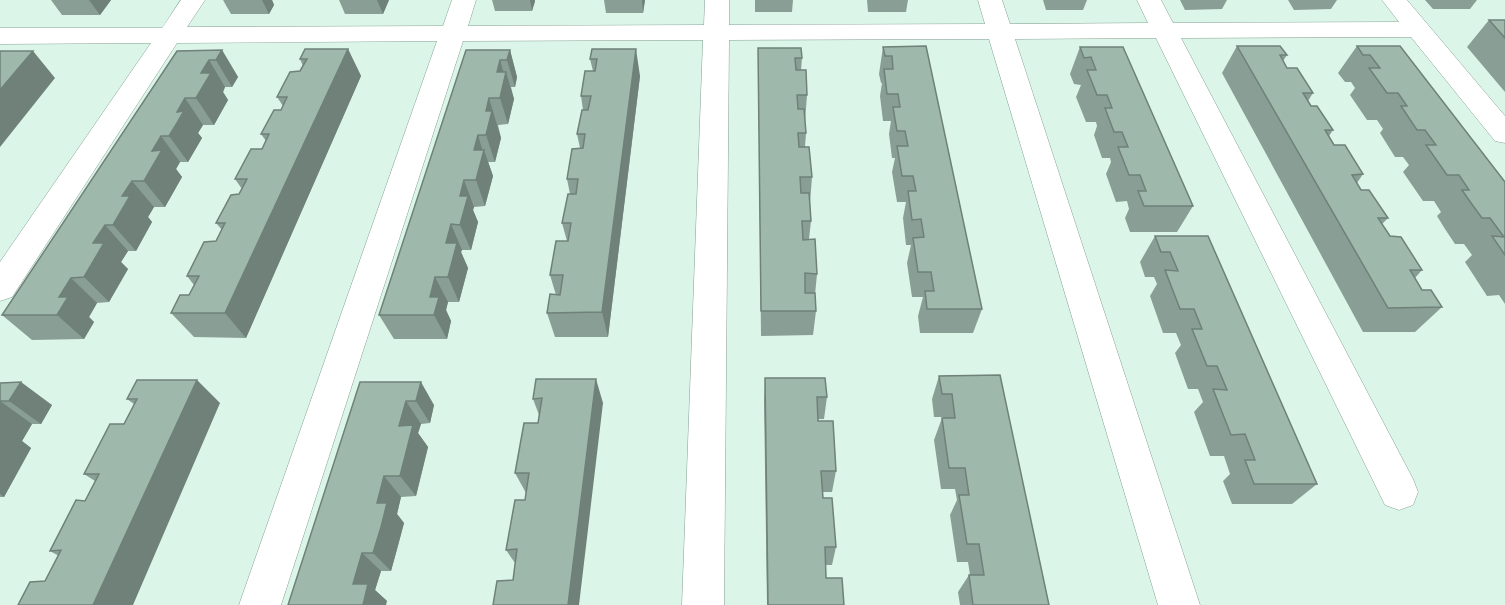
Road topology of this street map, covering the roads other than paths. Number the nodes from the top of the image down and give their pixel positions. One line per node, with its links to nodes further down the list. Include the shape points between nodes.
1 (193, 0): 11 (street)
2 (464, 0): 12 (street)
3 (717, 0): 10 (street)
4 (990, 0): 9 (street)
5 (1149, 0): 8 (street)
6 (1394, 0): 7 (street)
7 (1418, 29): 8 (street); 14 (street)
8 (1163, 30): 9 (street); 16 (street)
9 (1000, 32): 10 (street); 19 (street)
10 (717, 33): 12 (street); 18 (street)
11 (170, 34): 12 (street); 13 (street); 15 (street)
12 (453, 34): 17 (street)
13 (0, 36)
14 (1505, 134)
15 (0, 288)
16 (1399, 492)
17 (260, 605)
18 (704, 605)
19 (1179, 605)

